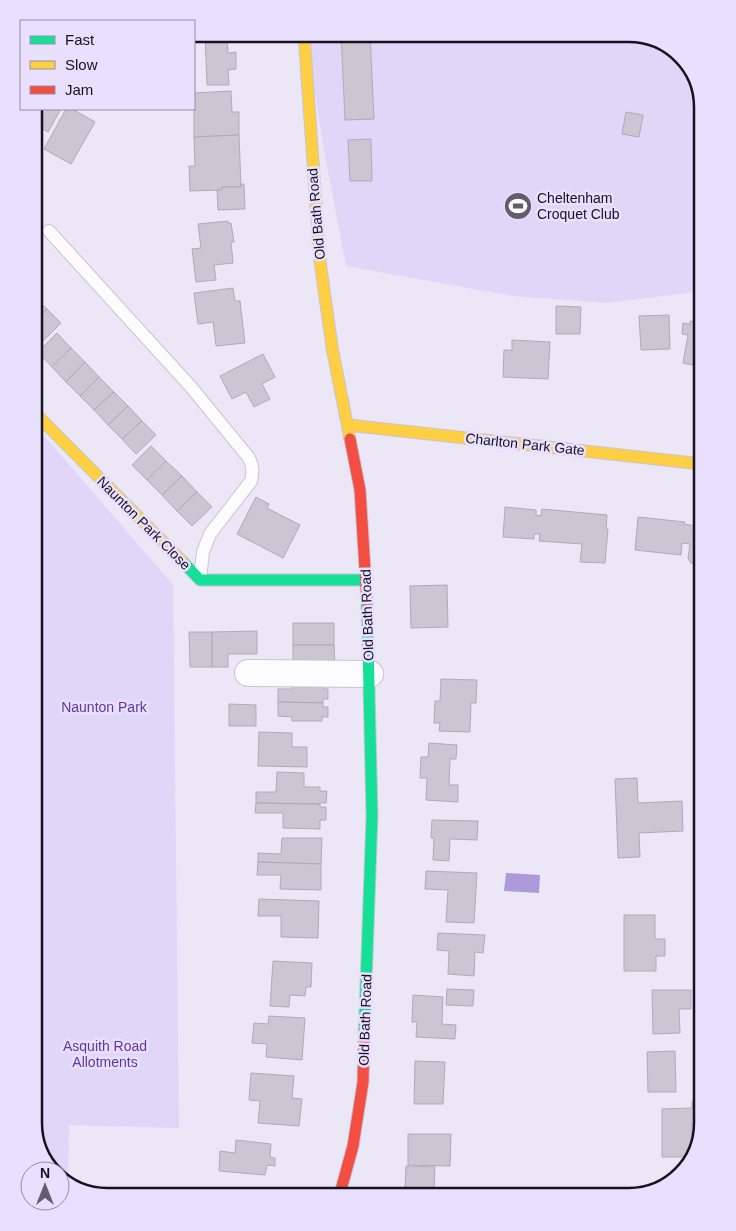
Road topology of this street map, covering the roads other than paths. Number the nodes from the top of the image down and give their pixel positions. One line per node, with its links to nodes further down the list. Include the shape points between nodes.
1 (304, 42): 4 (street, Old Bath Road, via 320,261 332,347)
2 (49, 231): 6 (lane, via 191,387 249,458 253,474 251,481 210,534 203,552)
3 (43, 421): 6 (street, Naunton Park Close)
4 (348, 425): 5 (street, Charlton Park Gate); 7 (street, Old Bath Road, via 360,490)
5 (694, 463)
6 (200, 580): 7 (street, Naunton Park Close)
7 (367, 580): 9 (street, Old Bath Road)
8 (248, 672): 9 (street)
9 (370, 674): 10 (street, Old Bath Road, via 372,816 362,1082 353,1146)
10 (341, 1188)

